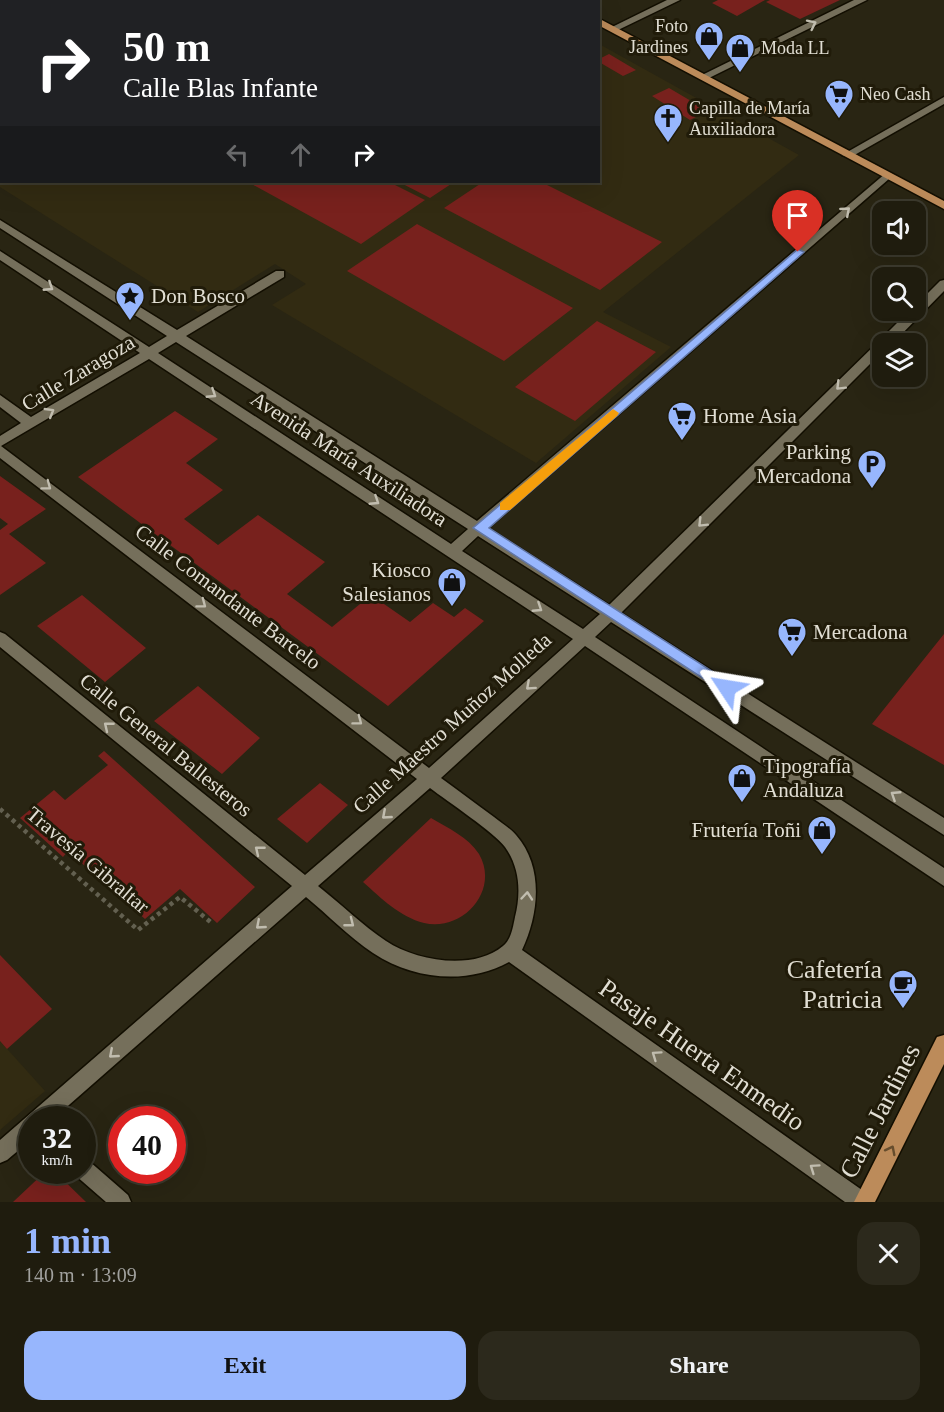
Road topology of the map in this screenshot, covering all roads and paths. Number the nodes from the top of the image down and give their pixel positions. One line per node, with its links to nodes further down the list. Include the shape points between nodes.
1 (675, 0): 4 (street)
2 (862, 0): 5 (street, one-way to 2)
3 (600, 22): 4 (main road)
4 (613, 29): 5 (main road)
5 (703, 77): 7 (main road)
6 (944, 100): 7 (street)
7 (848, 155): 8 (main road)
8 (886, 176): 9 (main road); 22 (street, one-way to 8)
9 (944, 206)
10 (0, 223): 15 (street, Avenida María Auxiliadora)
11 (0, 255): 16 (street, Avenida María Auxiliadora, one-way to 16)
12 (280, 274): 15 (street, Calle Zaragoza)
13 (944, 284): 14 (street, Calle Maestro Muñoz Molleda)
14 (894, 333)
15 (176, 337): 16 (street, Calle Zaragoza); 22 (street, Avenida María Auxiliadora)
16 (150, 353): 19 (street, Calle Zaragoza, one-way to 16); 23 (street, Avenida María Auxiliadora, one-way to 23)
17 (872, 355): 24 (street, Calle Maestro Muñoz Molleda, one-way to 24)
18 (0, 400): 19 (street)
19 (32, 424): 20 (street, Calle Zaragoza)
20 (0, 442)
21 (0, 451): 27 (street, Calle Comandante Barcelo, one-way to 27)
22 (480, 528): 23 (street); 24 (street, Avenida María Auxiliadora)
23 (452, 551): 26 (street, Avenida María Auxiliadora, one-way to 26)
24 (611, 613): 26 (street, Calle Maestro Muñoz Molleda); 29 (street, Avenida María Auxiliadora, one-way to 24)
25 (0, 638): 31 (street, Calle General Ballesteros, one-way to 25)
26 (584, 638): 27 (street, Calle Maestro Muñoz Molleda, one-way to 27); 30 (street, Avenida María Auxiliadora)
27 (430, 777): 31 (street, Calle Maestro Muñoz Molleda, one-way to 31); 33 (street, one-way to 27, via 526,903 528,879 522,856 509,839)
28 (0, 809): 32 (path, Travesía Gibraltar, via 138,930 180,897)
29 (944, 827)
30 (944, 878)
31 (304, 887): 32 (street, Calle Maestro Muñoz Molleda, one-way to 32); 33 (street, one-way to 33, via 401,959 423,965 469,968 487,965)
32 (237, 945): 35 (street, Calle Maestro Muñoz Molleda, one-way to 35)
33 (510, 952): 40 (street, Pasaje Huerta Enmedio, one-way to 33)
34 (944, 1044): 40 (main road, Calle Jardines, one-way to 34)
35 (53, 1106)
36 (18, 1137): 37 (street)
37 (0, 1153)
38 (96, 1180): 39 (street)
39 (121, 1202)
40 (863, 1202)

